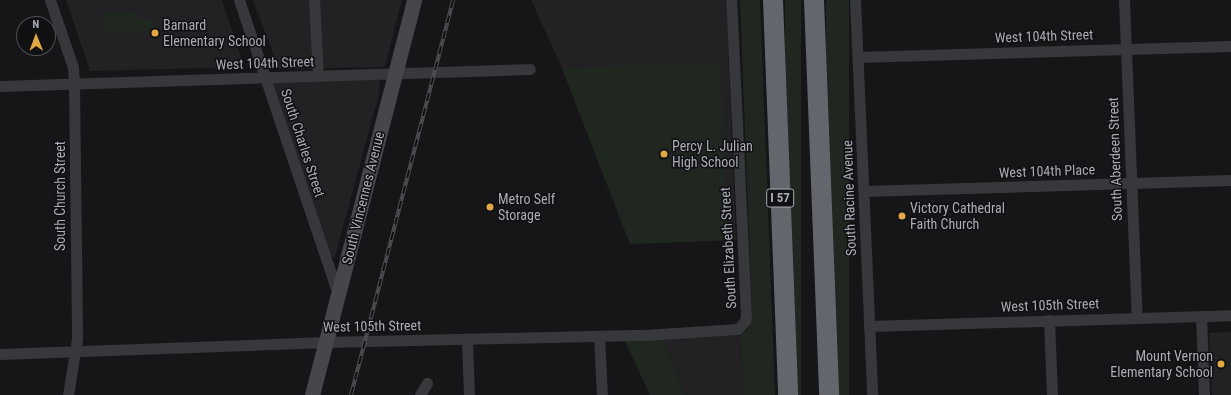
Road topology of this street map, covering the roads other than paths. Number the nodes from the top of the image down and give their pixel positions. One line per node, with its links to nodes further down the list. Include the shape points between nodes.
1 (50, 0): 17 (street, South Church Street, via 73,67)
2 (239, 0): 16 (street, South Charles Street)
3 (314, 0): 15 (street)
4 (414, 0): 14 (main road, South Vincennes Avenue)
5 (732, 0): 27 (street, South Elizabeth Street, via 746,315)
6 (773, 0): 40 (highway, I 57)
7 (814, 0): 41 (highway)
8 (855, 0): 12 (street, South Racine Avenue)
9 (1124, 0): 11 (street, South Aberdeen Street)
10 (1231, 46): 11 (street, West 104th Street)
11 (1126, 49): 12 (street, West 104th Street); 20 (street, South Aberdeen Street)
12 (858, 57): 21 (street, South Racine Avenue)
13 (530, 69): 14 (street, West 104th Street)
14 (394, 73): 15 (street, West 104th Street); 22 (main road, South Vincennes Avenue)
15 (318, 76): 16 (street, West 104th Street)
16 (265, 78): 17 (street, West 104th Street); 22 (street, South Charles Street)
17 (74, 84): 18 (street, West 104th Street); 32 (street, South Church Street)
18 (0, 86)
19 (1231, 180): 20 (street, West 104th Place)
20 (1131, 184): 21 (street, West 104th Place); 25 (street, South Aberdeen Street)
21 (864, 191): 28 (street, South Racine Avenue)
22 (338, 295): 31 (main road, South Vincennes Avenue)
23 (1231, 315): 24 (street, West 105th Street)
24 (1200, 316): 25 (street, West 105th Street); 44 (street)
25 (1136, 318): 26 (street, West 105th Street)
26 (1049, 320): 28 (street, West 105th Street); 43 (street)
27 (742, 326): 29 (street, West 105th Street, via 732,331)
28 (869, 326): 42 (street, South Racine Avenue)
29 (599, 336): 30 (street, West 105th Street); 39 (street)
30 (466, 339): 31 (street, West 105th Street); 38 (street)
31 (326, 342): 32 (street, West 105th Street); 36 (main road, South Vincennes Avenue)
32 (76, 352): 33 (street, West 105th Street); 35 (street, South Church Street)
33 (0, 354)
34 (427, 383): 37 (street)
35 (68, 395)
36 (312, 395)
37 (420, 395)
38 (469, 395)
39 (602, 395)
40 (788, 395)
41 (829, 395)
42 (872, 395)
43 (1052, 395)
44 (1204, 395)

